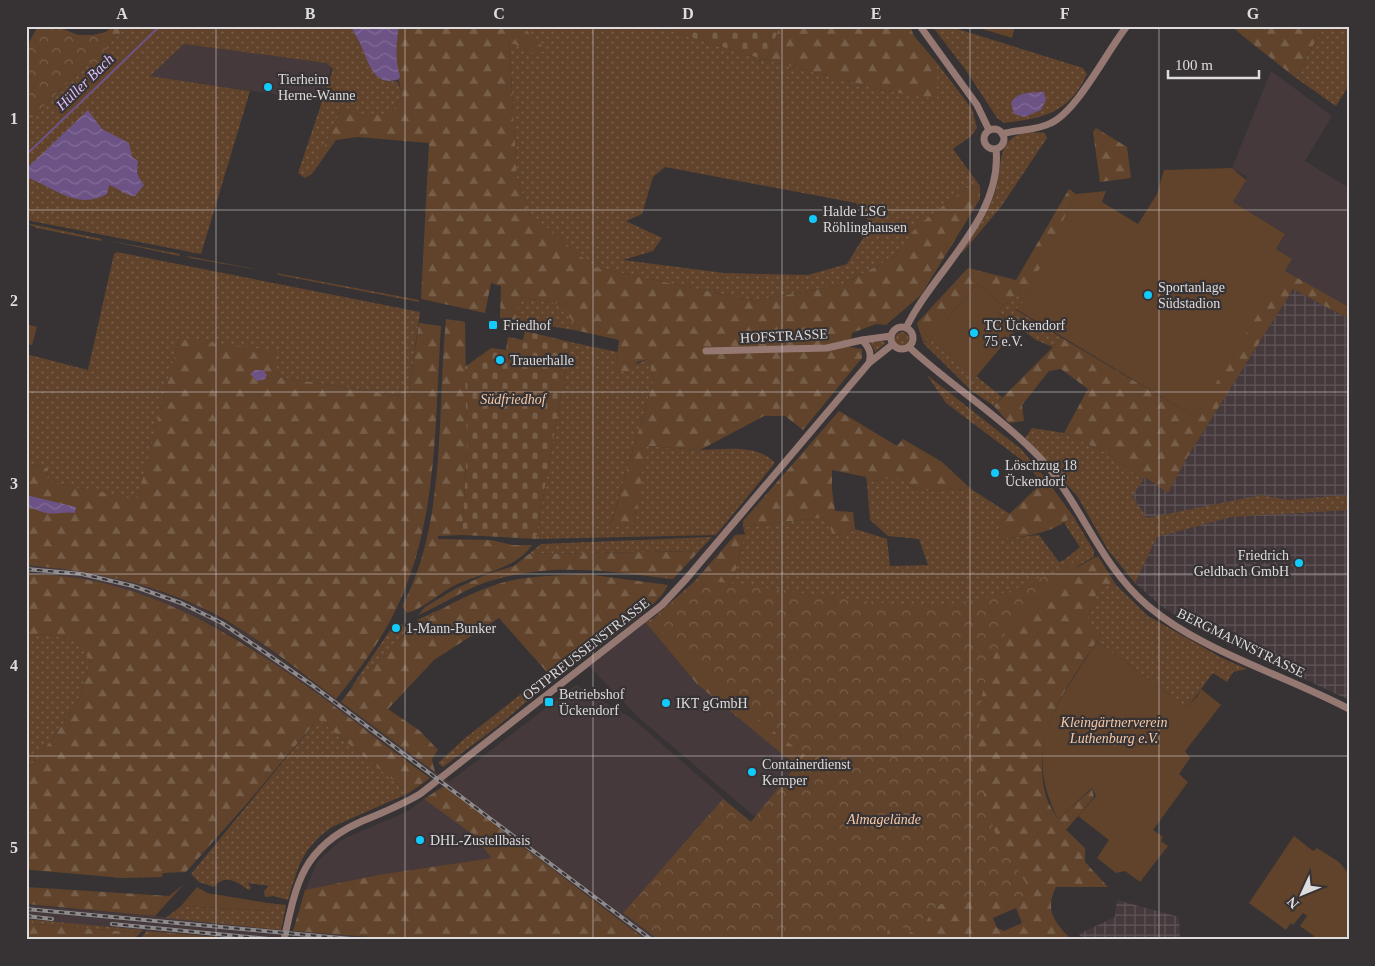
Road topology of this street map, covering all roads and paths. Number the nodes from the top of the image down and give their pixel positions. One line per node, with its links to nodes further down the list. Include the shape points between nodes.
1 (920, 26): 3 (street, via 977,105)
2 (1127, 26): 4 (street, via 1059,119 1041,127)
3 (989, 130): 4 (street, via 998,130); 5 (street, via 984,135 984,142 987,147)
4 (1002, 134): 5 (street, via 1003,143)
5 (996, 149): 6 (street, via 994,180 987,202)
6 (906, 328): 7 (street, via 895,330); 10 (street, via 913,338)
7 (891, 336): 8 (street, HOFSTRASSE); 9 (street)
8 (862, 340): 11 (street, HOFSTRASSE, via 827,348); 12 (street, via 870,350)
9 (893, 344): 10 (street, via 899,349); 12 (street, OSTPREUSSENSTRASSE)
10 (909, 347): 13 (street, BERGMANNSTRASSE, via 1048,467 1106,558 1127,586 1148,605 1187,633)
11 (706, 351)
12 (869, 363): 14 (street, OSTPREUSSENSTRASSE, via 662,605 420,794 338,833 319,847 302,874)
13 (1349, 709)
14 (284, 940)

